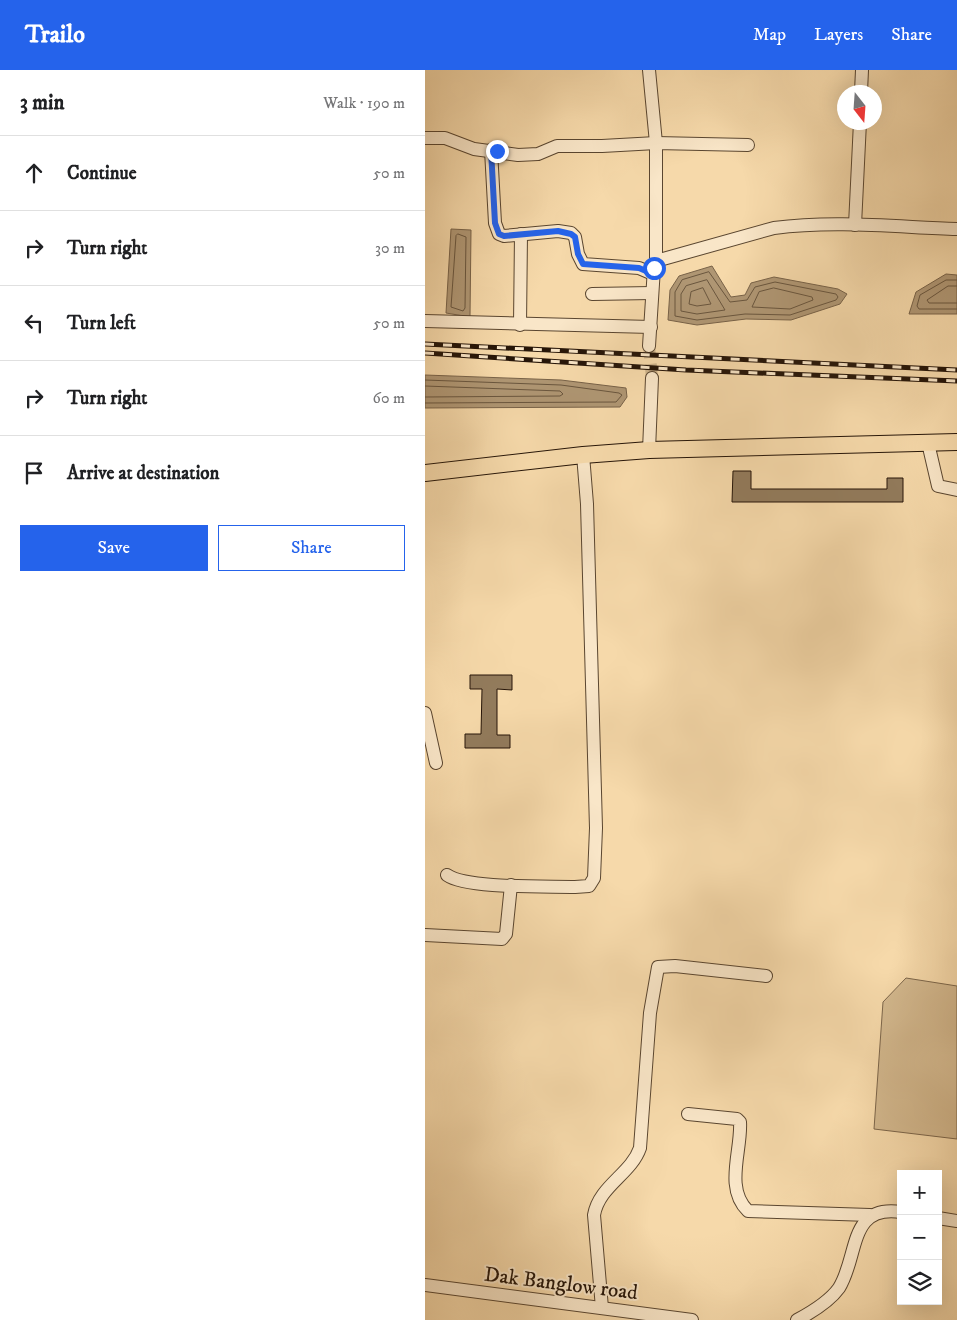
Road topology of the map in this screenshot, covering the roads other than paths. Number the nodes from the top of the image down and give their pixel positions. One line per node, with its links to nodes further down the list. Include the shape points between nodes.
1 (649, 70): 6 (street)
2 (862, 70): 3 (street)
3 (861, 85)
4 (859, 130): 9 (street)
5 (425, 138): 8 (street, via 445,138 474,149)
6 (656, 143): 7 (street); 8 (street, via 557,146 532,155); 12 (street)
7 (748, 145)
8 (491, 150): 11 (street, via 497,230 504,236)
9 (855, 225): 10 (street); 12 (street, via 774,228)
10 (957, 229)
11 (521, 234): 12 (street, via 565,232 575,237 583,264); 16 (street)
12 (655, 268): 13 (street)
13 (652, 293): 14 (street); 17 (street)
14 (592, 294)
15 (425, 322): 16 (street)
16 (520, 325): 17 (street)
17 (651, 327): 18 (street)
18 (649, 346)
19 (652, 378): 22 (street)
20 (957, 442): 21 (main road)
21 (928, 443): 22 (main road); 25 (street, via 938,486)
22 (649, 450): 23 (main road)
23 (583, 455): 24 (main road); 29 (street, via 596,828 594,878 585,887)
24 (425, 473)
25 (957, 490)
26 (425, 713): 27 (street)
27 (436, 763)
28 (447, 876): 29 (street, via 461,882)
29 (511, 885): 30 (street, via 503,939)
30 (425, 935)
31 (766, 976): 38 (street, via 669,966 660,966 657,970 650,1013 640,1148 634,1161 598,1201 594,1215)
32 (688, 1114): 34 (street, via 737,1119 740,1122 735,1177 740,1198 748,1211)
33 (897, 1212): 34 (street, via 881,1211)
34 (870, 1215): 39 (street, via 863,1221 850,1264 838,1289 814,1311)
35 (942, 1219): 36 (street)
36 (957, 1221)
37 (425, 1285): 38 (street, Dak Banglow road)
38 (602, 1308): 40 (street, Dak Banglow road)
39 (799, 1319): 41 (street)
40 (692, 1320)
41 (821, 1320)

